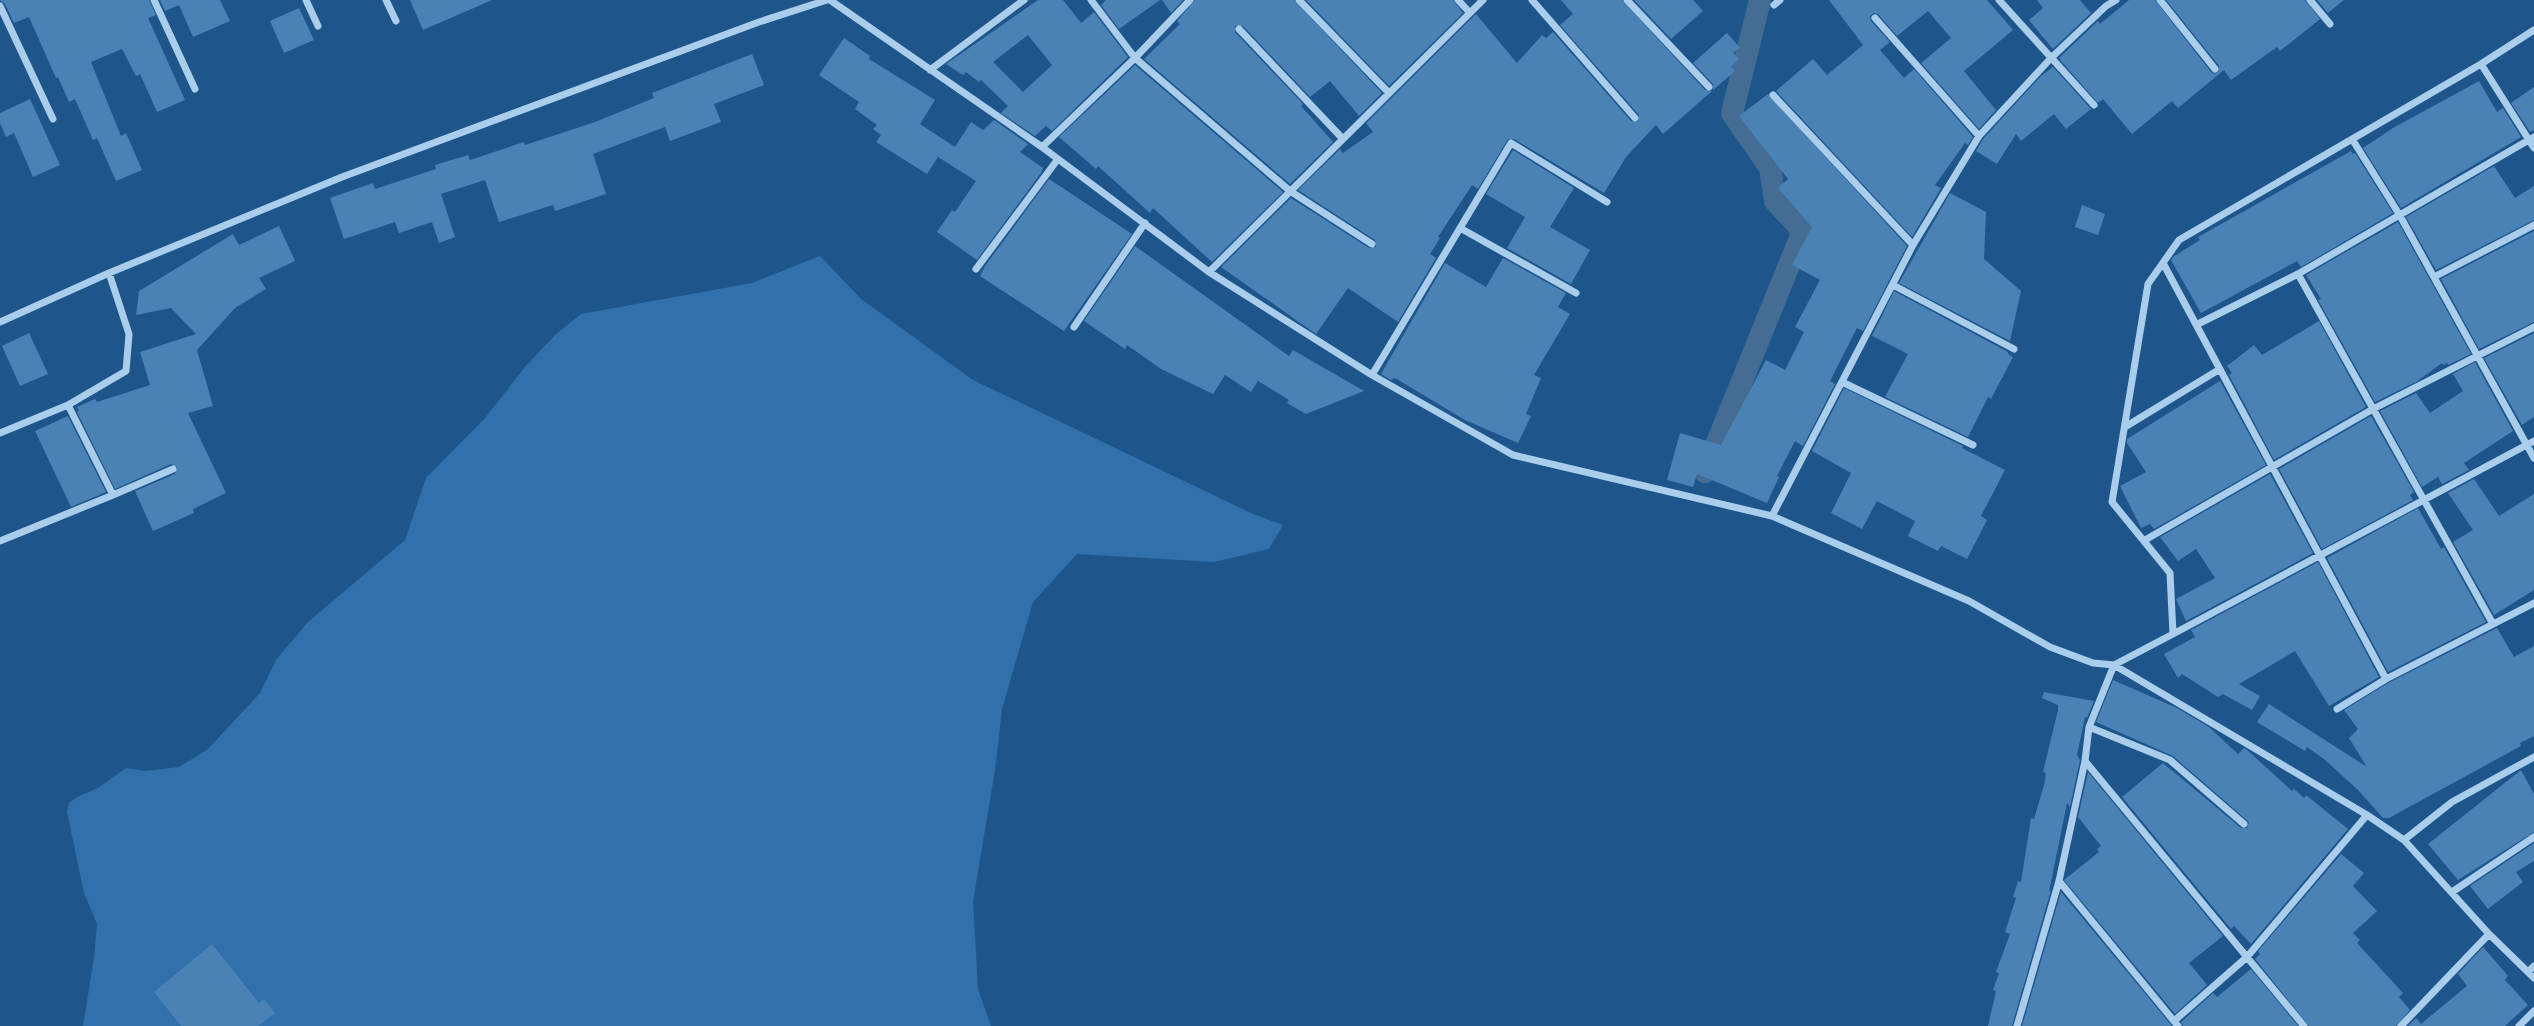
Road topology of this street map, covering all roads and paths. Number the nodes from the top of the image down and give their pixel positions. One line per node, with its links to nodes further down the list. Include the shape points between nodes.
1 (154, 0): 31 (street)
2 (306, 0): 22 (street)
3 (386, 0): 20 (street)
4 (828, 0): 29 (street); 55 (street, via 759,22 342,177)
5 (1024, 0): 29 (street)
6 (1091, 0): 25 (street)
7 (1190, 0): 25 (street)
8 (1299, 0): 32 (street)
9 (1458, 0): 18 (street)
10 (1483, 0): 18 (street)
11 (1532, 0): 35 (street)
12 (1627, 0): 30 (street)
13 (1999, 0): 26 (street)
14 (2116, 0): 26 (street, via 2106,6)
15 (2160, 0): 28 (street)
16 (2310, 0): 21 (street)
17 (0, 6): 36 (street)
18 (1470, 13): 32 (street)
19 (1875, 18): 37 (street)
20 (396, 21)
21 (2330, 24)
22 (318, 26)
23 (1238, 29): 39 (street)
24 (2534, 30): 27 (street)
25 (1135, 58): 41 (street); 44 (street)
26 (2051, 58): 34 (street); 37 (street)
27 (2481, 64): 38 (street); 40 (street)
28 (2215, 69)
29 (930, 70): 41 (street)
30 (1709, 87)
31 (195, 88)
32 (1389, 93): 39 (street)
33 (1773, 95): 51 (street)
34 (2094, 105)
35 (1635, 118)
36 (53, 119)
37 (1979, 136): 51 (street)
38 (2532, 138): 42 (street); 46 (street)
39 (1343, 139): 44 (street)
40 (2352, 139): 46 (street); 52 (street, via 2179,240)
41 (1042, 147): 43 (street)
42 (2534, 148)
43 (1058, 159): 47 (street); 53 (street)
44 (1290, 191): 50 (street); 54 (street)
45 (1607, 202): 49 (street, via 1511,143)
46 (2399, 214): 56 (street); 57 (street)
47 (1145, 223): 54 (street); 62 (street)
48 (2534, 225): 57 (street)
49 (1460, 228): 59 (street); 67 (street)
50 (1372, 244)
51 (1913, 245): 58 (street)
52 (2163, 262): 61 (street); 71 (street, via 2148,284)
53 (976, 269)
54 (1209, 272): 67 (street)
55 (109, 273): 60 (street); 69 (street, via 129,334 126,370)
56 (2298, 274): 61 (street); 70 (street)
57 (2434, 277): 65 (street)
58 (1893, 285): 64 (street); 68 (street)
59 (1576, 293)
60 (0, 322)
61 (2196, 325): 66 (street)
62 (1074, 327)
63 (2534, 327): 65 (street)
64 (2014, 349)
65 (2476, 357): 70 (street); 75 (street)
66 (2220, 369): 71 (street); 77 (street)
67 (1372, 375): 81 (street, via 1513,455)
68 (1842, 382): 74 (street); 81 (street)
69 (68, 405): 72 (street); 79 (street)
70 (2373, 409): 77 (street); 80 (street)
71 (2124, 427): 82 (street, via 2112,502)
72 (0, 433)
73 (2534, 441): 75 (street)
74 (1973, 445)
75 (2527, 445): 76 (street); 80 (street)
76 (2534, 458)
77 (2272, 465): 82 (street); 84 (street)
78 (173, 469): 79 (street)
79 (113, 495): 83 (street)
80 (2424, 500): 84 (street); 86 (street)
81 (1772, 516): 88 (street, via 1969,601 2050,647 2093,663)
82 (2145, 540): 87 (street, via 2170,573)
83 (0, 541)
84 (2320, 556): 87 (street); 89 (street)
85 (2534, 603): 86 (street)
86 (2494, 624): 89 (street)
87 (2173, 634): 88 (street)
88 (2114, 665): 91 (street); 94 (street)
89 (2386, 679): 90 (street)
90 (2337, 709)
91 (2089, 727): 93 (street); 95 (street, via 2170,760)
92 (2534, 757): 97 (street, via 2452,802)
93 (2085, 761): 98 (street); 101 (street)
94 (2367, 815): 97 (street); 101 (street)
95 (2244, 824)
96 (2534, 837): 99 (street)
97 (2404, 840): 99 (street)
98 (2060, 881): 106 (street); 107 (street)
99 (2452, 892): 100 (street)
100 (2489, 934): 103 (street); 109 (street)
101 (2247, 957): 106 (street); 108 (street)
102 (2534, 966): 103 (street)
103 (2528, 972): 104 (street)
104 (2534, 978)
105 (2534, 1011): 110 (street)
106 (2176, 1024)
107 (2018, 1025)
108 (2304, 1026)
109 (2401, 1026)
110 (2519, 1026)

